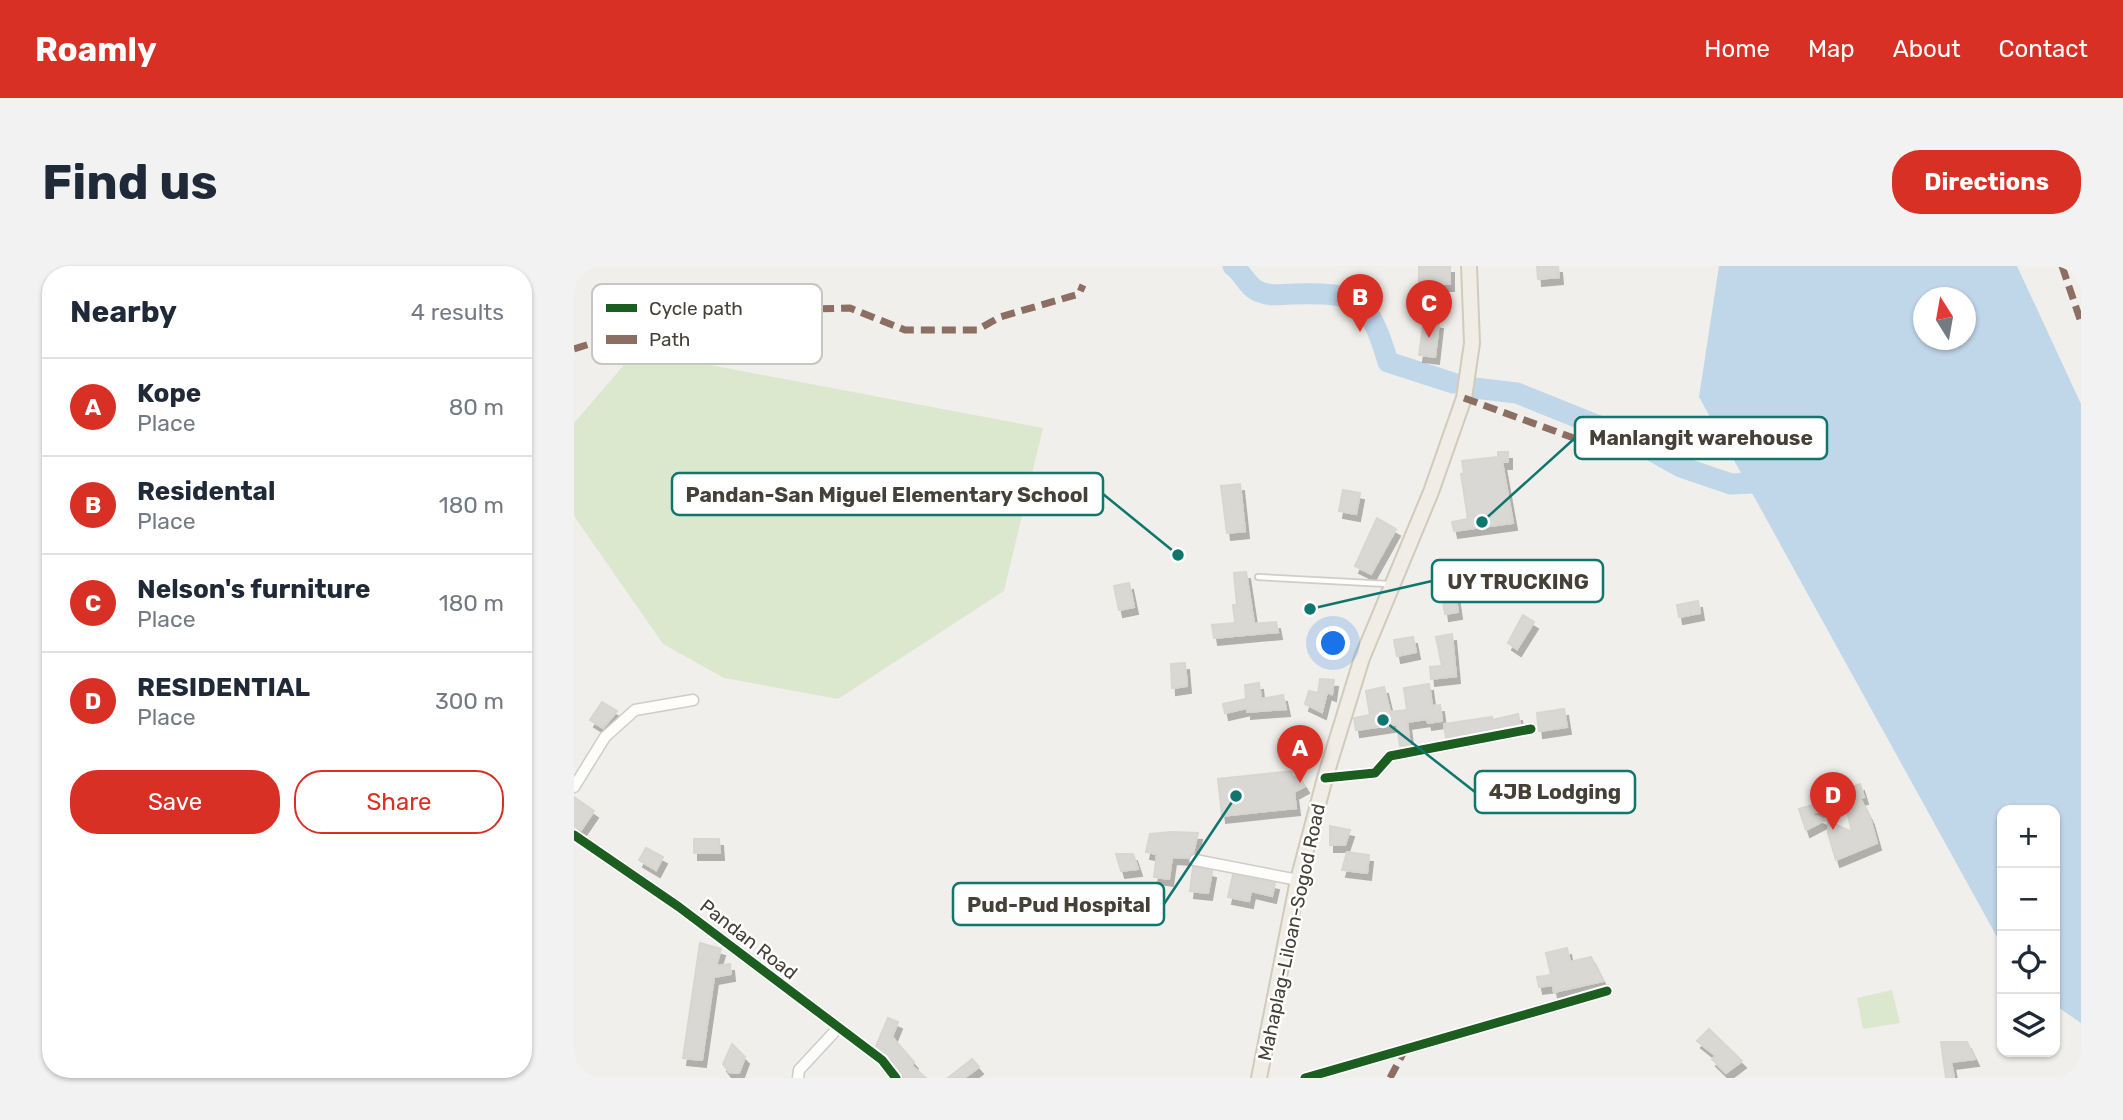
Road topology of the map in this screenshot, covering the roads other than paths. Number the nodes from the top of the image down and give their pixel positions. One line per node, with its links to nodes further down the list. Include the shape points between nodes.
1 (1469, 266): 3 (main road, Mahaplag-Liloan-Sogod Road, via 1472,343 1464,398)
2 (1258, 577): 3 (lane)
3 (1392, 584): 6 (main road, Mahaplag-Liloan-Sogod Road, via 1362,658)
4 (693, 700): 7 (street, via 635,710 605,737)
5 (1531, 729): 6 (street, via 1391,757 1375,773)
6 (1325, 778): 10 (main road, Mahaplag-Liloan-Sogod Road)
7 (574, 787)
8 (574, 835): 12 (street, Pandan Road, via 679,907)
9 (1195, 860): 10 (street)
10 (1298, 880): 15 (main road, Mahaplag-Liloan-Sogod Road)
11 (1606, 991): 16 (street)
12 (838, 1028): 13 (street, via 799,1070); 14 (street, Pandan Road, via 883,1060)
13 (798, 1078)
14 (896, 1078)
15 (1259, 1078)
16 (1305, 1078)

